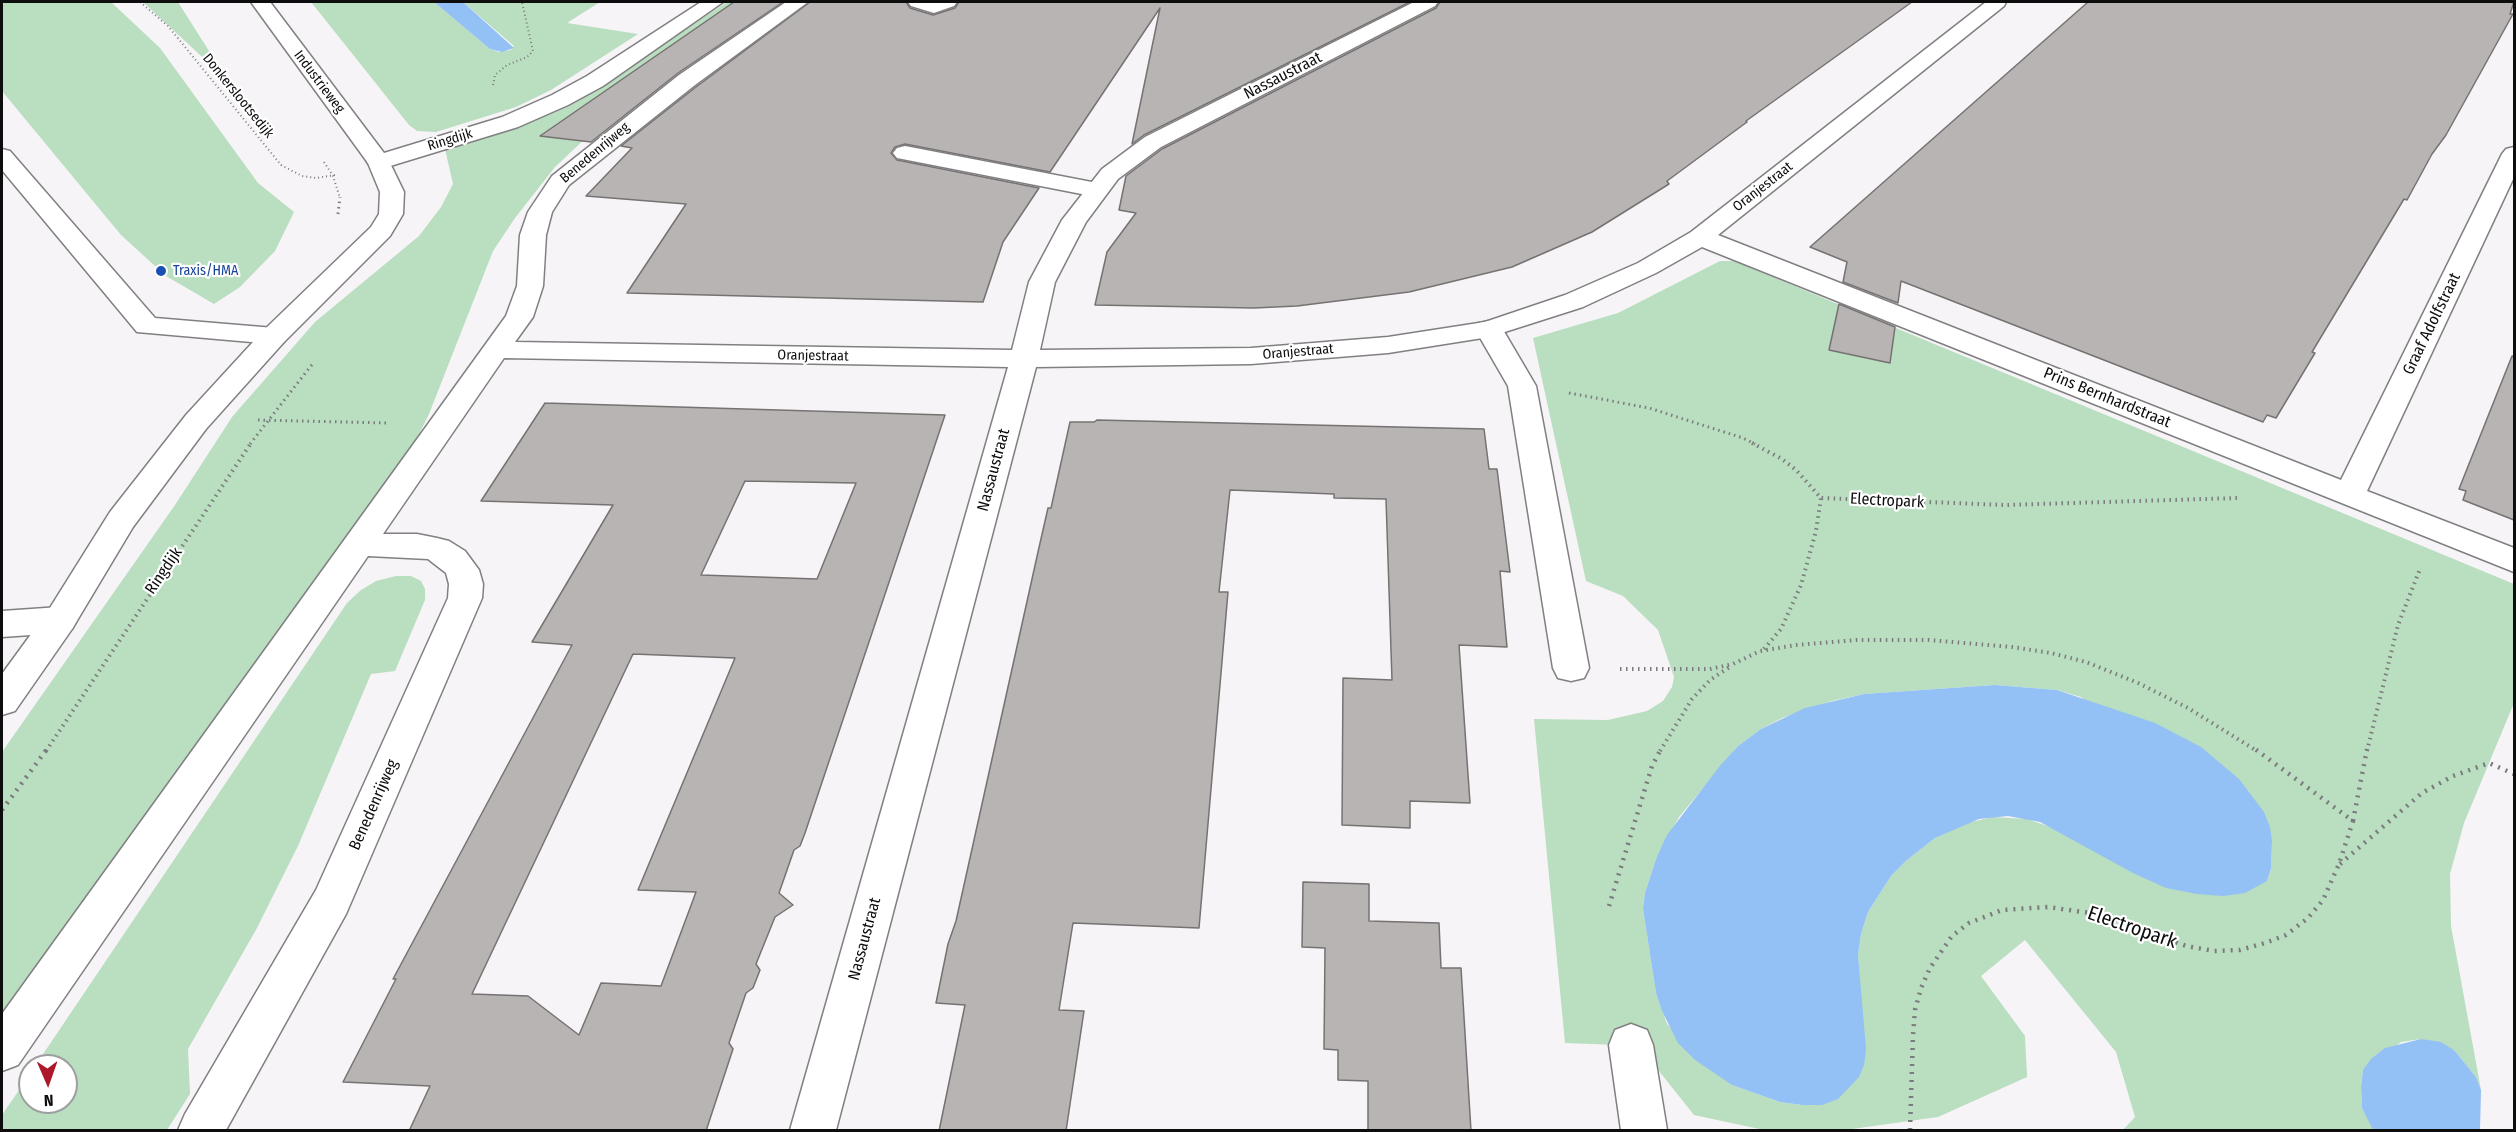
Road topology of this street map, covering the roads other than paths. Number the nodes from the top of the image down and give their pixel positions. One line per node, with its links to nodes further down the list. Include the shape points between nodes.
1 (260, 2): 11 (street, Industrieweg)
2 (713, 2): 11 (street, Ringdijk, via 560,100 510,122)
3 (798, 2): 16 (street, Benedenrijweg, via 687,80 560,182 540,212 533,235 530,285 519,317)
4 (918, 2): 5 (street, via 934,7)
5 (947, 2)
6 (1428, 2): 12 (street, Nassaustraat, via 1153,142 1110,174)
7 (1997, 2): 13 (street, Oranjestraat)
8 (905, 153): 12 (street)
9 (2514, 154): 18 (street, Graaf Adolfstraat)
10 (2, 156): 15 (street, via 147,326)
11 (379, 162): 15 (street, via 392,192 391,214 381,231)
12 (1097, 190): 17 (street, Nassaustraat, via 1074,220 1042,282)
13 (1700, 237): 14 (street, Oranjestraat, via 1647,268 1574,301); 18 (street, Prins Bernhardstraat)
14 (1489, 329): 17 (street, Oranjestraat, via 1388,345 1251,356); 23 (street, via 1522,386)
15 (274, 336): 21 (street, via 196,422 148,484 121,520)
16 (497, 350): 17 (street, Oranjestraat); 19 (street, Benedenrijweg)
17 (1024, 359): 28 (street, Nassaustraat)
18 (2350, 494): 20 (street, Prins Bernhardstraat)
19 (357, 545): 26 (street, Benedenrijweg); 27 (street, Benedenrijweg, via 437,549 453,558 462,570 465,598 331,901)
20 (2514, 561)
21 (60, 620): 22 (street); 24 (street)
22 (2, 624)
23 (1571, 668)
24 (2, 701)
25 (1631, 1046): 29 (street)
26 (2, 1050)
27 (201, 1131)
28 (813, 1131)
29 (1644, 1131)

